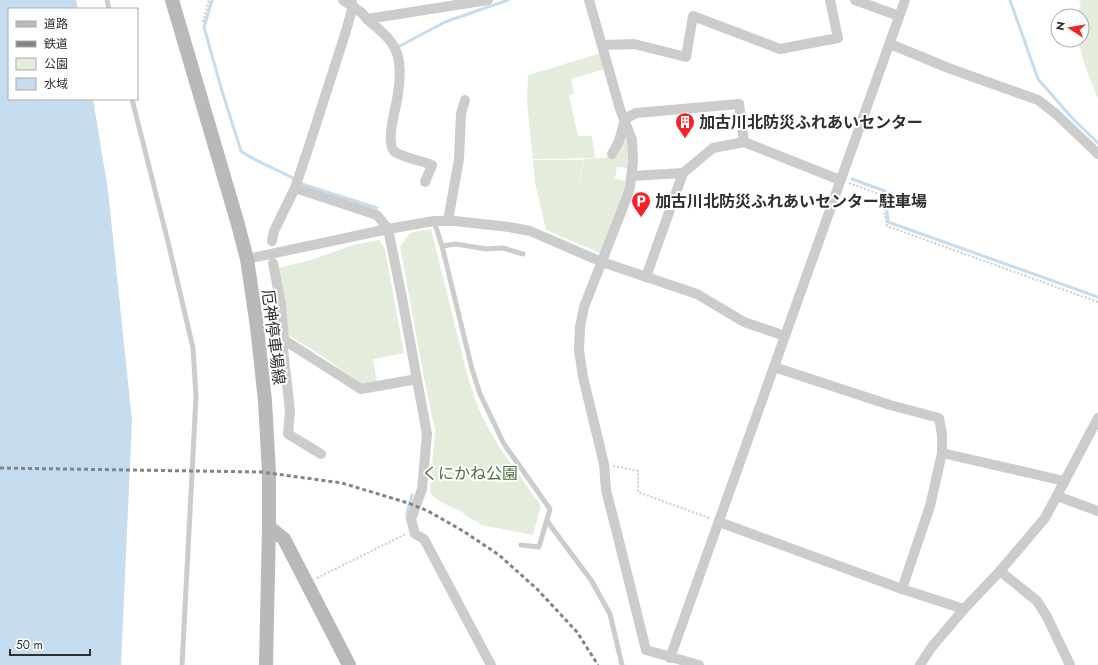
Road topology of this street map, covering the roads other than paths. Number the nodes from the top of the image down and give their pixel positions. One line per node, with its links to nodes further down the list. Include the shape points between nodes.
1 (172, 0): 30 (main road, 厄神停車場線)
2 (343, 0): 8 (street)
3 (488, 0): 10 (street)
4 (590, 0): 12 (street)
5 (830, 0): 12 (street, via 838,38 780,49 693,16 686,57 634,44)
6 (856, 0): 9 (street)
7 (905, 0): 9 (street)
8 (352, 3): 10 (street); 23 (street, via 338,57)
9 (899, 16): 11 (street)
10 (367, 19): 22 (street, via 394,46 398,59 398,92 392,125 392,148 395,152 432,165)
11 (890, 44): 18 (street, via 1038,100); 21 (street)
12 (603, 45): 15 (street)
13 (132, 100): 53 (lane, via 193,348 196,397)
14 (465, 100): 25 (street, via 461,114 459,159)
15 (625, 119): 16 (street, via 636,113 740,104); 17 (street, via 619,141); 20 (street, via 633,149)
16 (744, 142): 19 (street, via 713,148); 21 (street)
17 (612, 154)
18 (1098, 154)
19 (683, 173): 20 (street); 33 (street)
20 (631, 176): 31 (street, via 627,197)
21 (840, 180): 34 (street)
22 (424, 182)
23 (295, 188): 26 (street, via 377,216); 27 (street, via 274,231)
24 (434, 221): 25 (street); 26 (street); 28 (lane)
25 (448, 221): 31 (street, via 530,231)
26 (388, 229): 30 (street); 37 (street)
27 (272, 241)
28 (442, 246): 29 (lane, via 456,244 486,249 502,248); 44 (lane, via 480,394 504,444 550,509)
29 (523, 254)
30 (247, 259): 46 (main road, 厄神停車場線, via 265,401)
31 (602, 262): 33 (street); 51 (street, via 584,307 580,327 579,350 583,377 604,464 606,490 646,650)
32 (273, 263): 35 (street)
33 (646, 277): 34 (street, via 697,294 744,322)
34 (785, 336): 36 (street)
35 (284, 340): 37 (street, via 361,389); 40 (street, via 290,411 288,434)
36 (774, 368): 39 (street, via 890,406 939,418); 45 (street)
37 (417, 379): 55 (street, via 426,434 422,489 411,519 415,534 424,539)
38 (1098, 418): 41 (street)
39 (942, 453): 41 (street); 49 (street, via 930,506)
40 (321, 454)
41 (1064, 481): 42 (street)
42 (1057, 496): 43 (street); 48 (street, via 1045,518)
43 (1098, 511)
44 (547, 521): 47 (lane, via 539,547); 56 (lane, via 590,580 610,614)
45 (719, 522): 49 (street); 51 (street)
46 (269, 527): 52 (main road, 厄神停車場線); 54 (main road, via 284,539)
47 (521, 545)
48 (1000, 571): 50 (street); 59 (street, via 1037,601)
49 (902, 589): 50 (street)
50 (964, 609): 58 (street)
51 (670, 658): 57 (street)
52 (268, 663)
53 (182, 665)
54 (350, 665)
55 (491, 665)
56 (622, 665)
57 (699, 665)
58 (920, 665)
59 (1070, 665)

